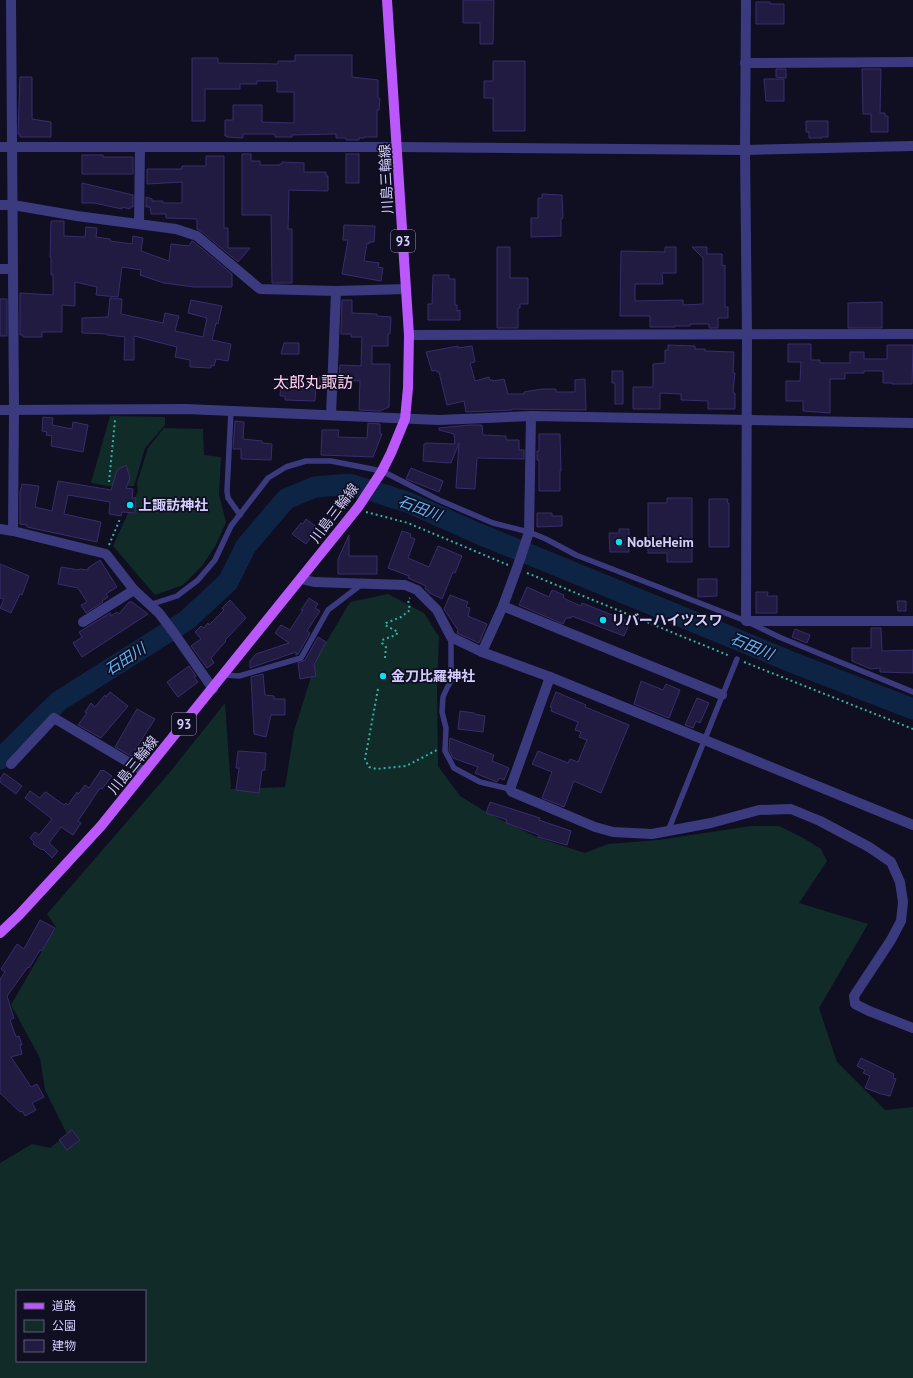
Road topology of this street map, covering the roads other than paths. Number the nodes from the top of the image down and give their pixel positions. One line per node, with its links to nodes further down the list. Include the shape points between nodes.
1 (12, 0): 8 (street)
2 (387, 0): 10 (main road, 川島三輪線 / 93)
3 (746, 0): 5 (street)
4 (913, 62): 5 (street)
5 (745, 63): 11 (street)
6 (913, 146): 11 (street)
7 (0, 147): 8 (street)
8 (12, 147): 9 (street); 13 (street)
9 (140, 147): 10 (street); 14 (street)
10 (398, 147): 11 (street); 17 (main road, 川島三輪線 / 93)
11 (745, 150): 21 (street)
12 (0, 205): 13 (street)
13 (13, 205): 14 (street); 16 (street)
14 (139, 224): 18 (street, via 176,229 197,236 260,289)
15 (0, 269): 16 (street)
16 (13, 269): 23 (street)
17 (406, 289): 18 (street); 20 (main road, 川島三輪線 / 93)
18 (336, 291): 25 (street)
19 (913, 334): 21 (street)
20 (409, 335): 21 (street); 27 (main road, 川島三輪線 / 93)
21 (747, 335): 28 (street)
22 (0, 410): 23 (street)
23 (14, 410): 24 (street); 33 (street)
24 (231, 411): 25 (street); 31 (lane, via 227,491 228,498)
25 (331, 415): 27 (street)
26 (531, 416): 27 (street); 28 (street); 34 (street)
27 (405, 419): 30 (main road, 川島三輪線 / 93)
28 (747, 421): 29 (street); 40 (street)
29 (913, 423)
30 (380, 474): 31 (lane, via 331,461 306,461 286,467 268,478); 34 (lane, via 493,523); 35 (main road, 川島三輪線 / 93, via 357,508)
31 (240, 515): 38 (lane, via 231,526 215,560 198,580 177,596)
32 (0, 529): 33 (street)
33 (13, 531): 37 (street, via 106,554)
34 (529, 532): 39 (street); 40 (lane, via 576,555)
35 (301, 579): 36 (street); 46 (main road, 川島三輪線 / 93)
36 (362, 584): 43 (street, via 405,585 417,590 437,610); 46 (lane, via 328,610 301,658 239,676)
37 (134, 590): 38 (street); 42 (street)
38 (150, 605): 48 (street, via 159,613)
39 (503, 606): 44 (street); 50 (street)
40 (746, 621): 41 (street); 49 (lane)
41 (913, 621)
42 (83, 622)
43 (451, 637): 44 (street); 54 (lane, via 451,682 443,697 442,712 446,728 445,751 454,768 480,782)
44 (482, 652): 47 (street)
45 (737, 659): 50 (lane)
46 (224, 674): 48 (main road, 川島三輪線 / 93)
47 (550, 677): 51 (street); 54 (street)
48 (213, 689): 53 (main road, 川島三輪線 / 93)
49 (913, 692)
50 (722, 694): 51 (lane)
51 (704, 739): 55 (street); 56 (lane)
52 (11, 764): 53 (street, via 54,718)
53 (145, 772): 57 (main road, 川島三輪線 / 93, via 102,826 20,915)
54 (510, 789): 56 (street, via 595,827 613,832 652,834)
55 (913, 825)
56 (668, 831): 58 (street, via 759,810 791,809 869,847 891,862 900,882 904,902 901,921 854,996 855,1004)
57 (0, 933)
58 (913, 1028)

